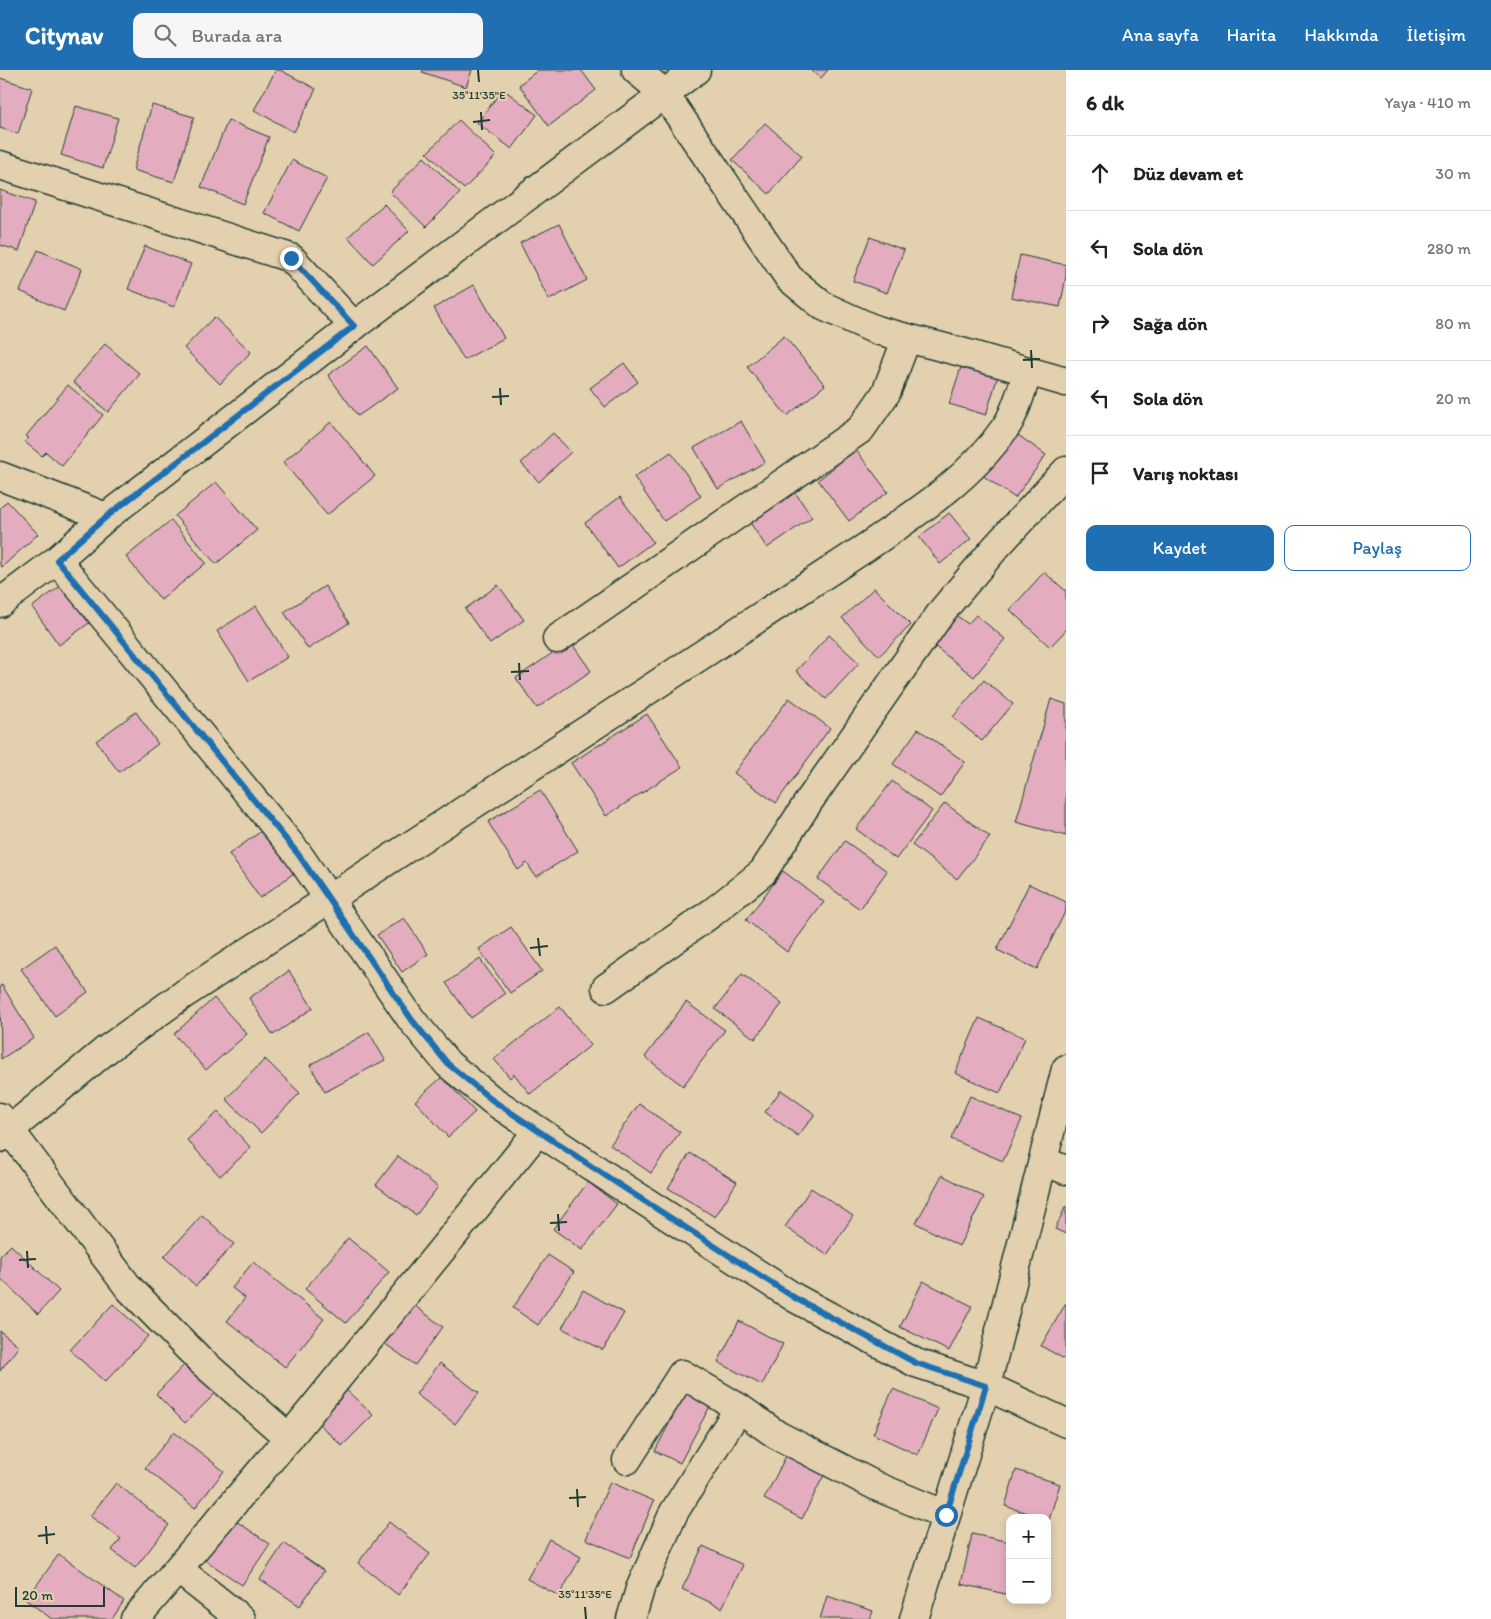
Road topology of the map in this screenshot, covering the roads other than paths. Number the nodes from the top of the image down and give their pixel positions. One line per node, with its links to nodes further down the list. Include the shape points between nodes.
1 (636, 70): 3 (street)
2 (696, 70): 3 (street)
3 (664, 93): 5 (street); 6 (street, via 789,278 823,306 876,330)
4 (0, 165): 5 (street, via 291,258)
5 (354, 326): 11 (street)
6 (907, 338): 7 (street); 14 (street, via 886,393 861,429)
7 (1028, 371): 8 (street); 15 (street, via 1006,427 975,464 922,509)
8 (1066, 382)
9 (1066, 471): 16 (street, via 943,610 763,872)
10 (0, 476): 11 (street)
11 (106, 517): 12 (street)
12 (57, 560): 13 (street); 15 (street, via 298,854)
13 (0, 603)
14 (557, 639)
15 (328, 899): 18 (street, via 184,994); 19 (street, via 412,1020 448,1064 492,1100)
16 (606, 988)
17 (1066, 1069): 20 (street)
18 (3, 1128): 24 (street, via 130,1288 200,1360)
19 (538, 1131): 21 (street, via 795,1298 916,1363); 24 (street)
20 (1054, 1166): 21 (street)
21 (986, 1386): 23 (street); 26 (street)
22 (740, 1408): 25 (street, via 682,1374); 26 (street, via 777,1435 878,1487); 30 (street, via 674,1512 640,1589)
23 (1066, 1424)
24 (289, 1438): 27 (street)
25 (627, 1460)
26 (946, 1515): 31 (street)
27 (178, 1569): 28 (street); 29 (street)
28 (135, 1619)
29 (240, 1619)
30 (632, 1619)
31 (914, 1619)

